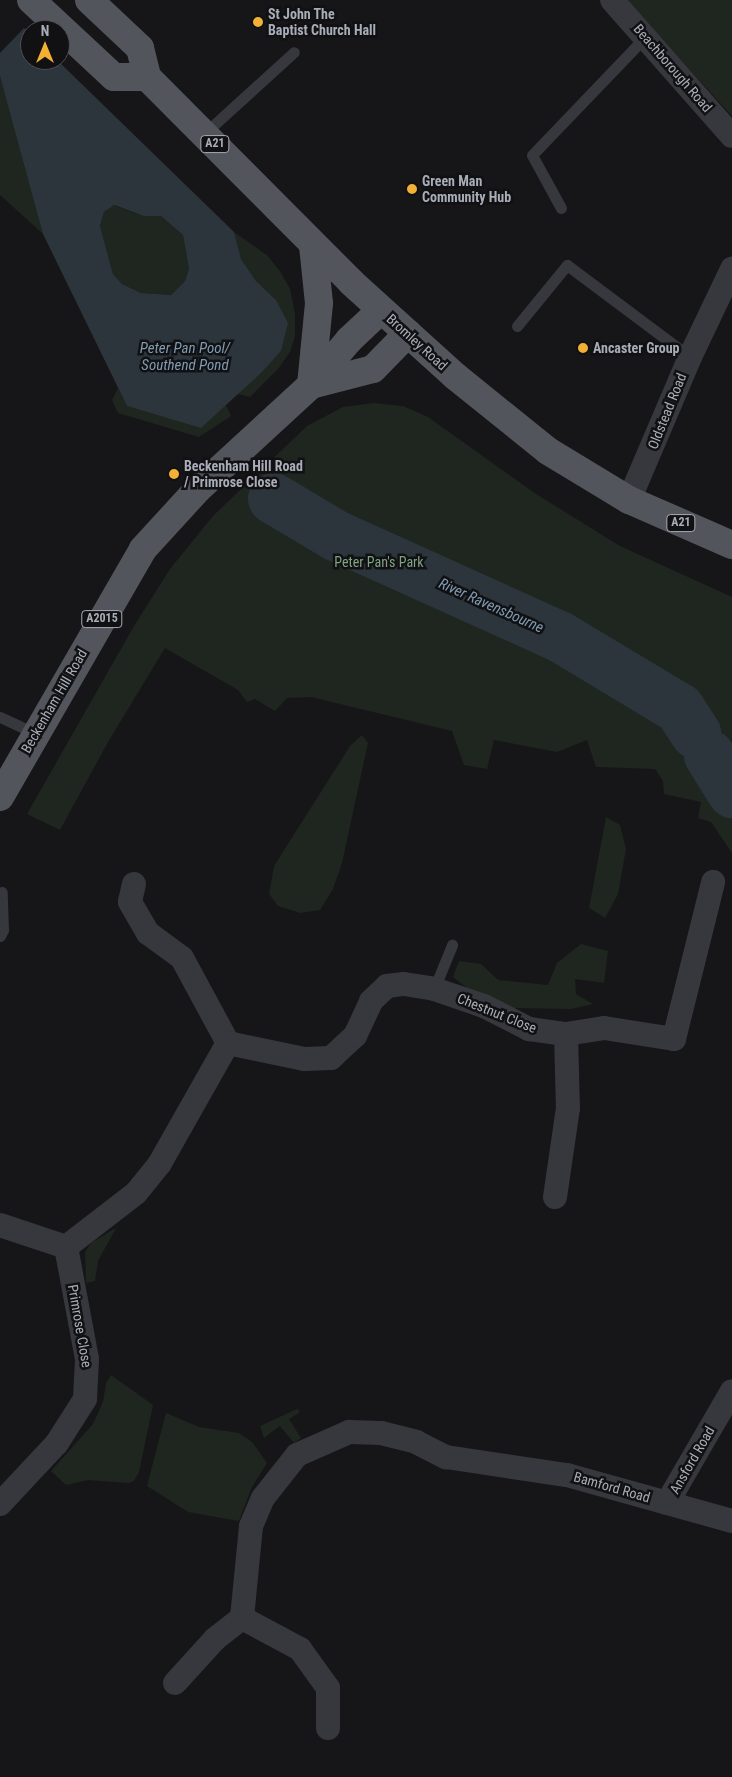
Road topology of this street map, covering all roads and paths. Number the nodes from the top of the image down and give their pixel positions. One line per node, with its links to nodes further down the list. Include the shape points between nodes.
1 (31, 0): 6 (main road, via 114,77)
2 (89, 0): 6 (main road, via 140,48)
3 (612, 0): 4 (street, Beachborough Road)
4 (646, 36): 8 (street, Beachborough Road); 9 (lane, via 532,156)
5 (294, 52): 7 (lane)
6 (147, 77): 7 (main road, Bromley Road / A21)
7 (204, 134): 10 (main road, Bromley Road / A21)
8 (732, 136)
9 (561, 208)
10 (313, 246): 12 (main road, Bromley Road / A21); 16 (main road, via 319,302)
11 (730, 276): 15 (street, Oldstead Road)
12 (381, 310): 14 (main road, Bromley Road / A21); 16 (main road, Beckenham Hill Road / A2015)
13 (516, 326): 15 (lane, via 567,265)
14 (408, 333): 16 (main road, Beckenham Hill Road / A2015, via 373,369); 17 (main road, Bromley Road / A21, via 548,450)
15 (690, 357): 17 (street, Oldstead Road)
16 (311, 385): 20 (main road, Beckenham Hill Road / A2015, via 198,489 143,549)
17 (629, 500): 18 (main road, Bromley Road / A21)
18 (732, 545)
19 (0, 717): 20 (lane)
20 (35, 733): 21 (main road, Beckenham Hill Road / A2015)
21 (0, 797)
22 (713, 882): 28 (street, Chestnut Close, via 674,1039 604,1028)
23 (134, 884): 29 (street, via 130,902 134,910 148,933 182,958)
24 (2, 892): 25 (lane, via 3,930)
25 (0, 936)
26 (452, 945): 27 (lane)
27 (434, 989): 28 (street, Chestnut Close, via 484,1006 529,1029); 29 (street, Chestnut Close, via 404,984 387,986 371,1001 355,1036 331,1058 304,1059)
28 (566, 1034): 30 (street, via 568,1108)
29 (228, 1044): 32 (street, via 160,1163 136,1193)
30 (556, 1197)
31 (0, 1226): 32 (street)
32 (66, 1246): 35 (street, Primrose Close, via 88,1359 85,1399 57,1443)
33 (732, 1391): 34 (street, Ansford Road)
34 (667, 1503): 36 (street, Bamford Road); 37 (street, Bamford Road, via 567,1474 446,1457 416,1442 382,1433 350,1432 297,1455 263,1498 251,1526)
35 (0, 1504)
36 (732, 1521)
37 (242, 1618): 38 (street, via 215,1639); 39 (street, via 300,1649 328,1688)
38 (175, 1683)
39 (328, 1728)

